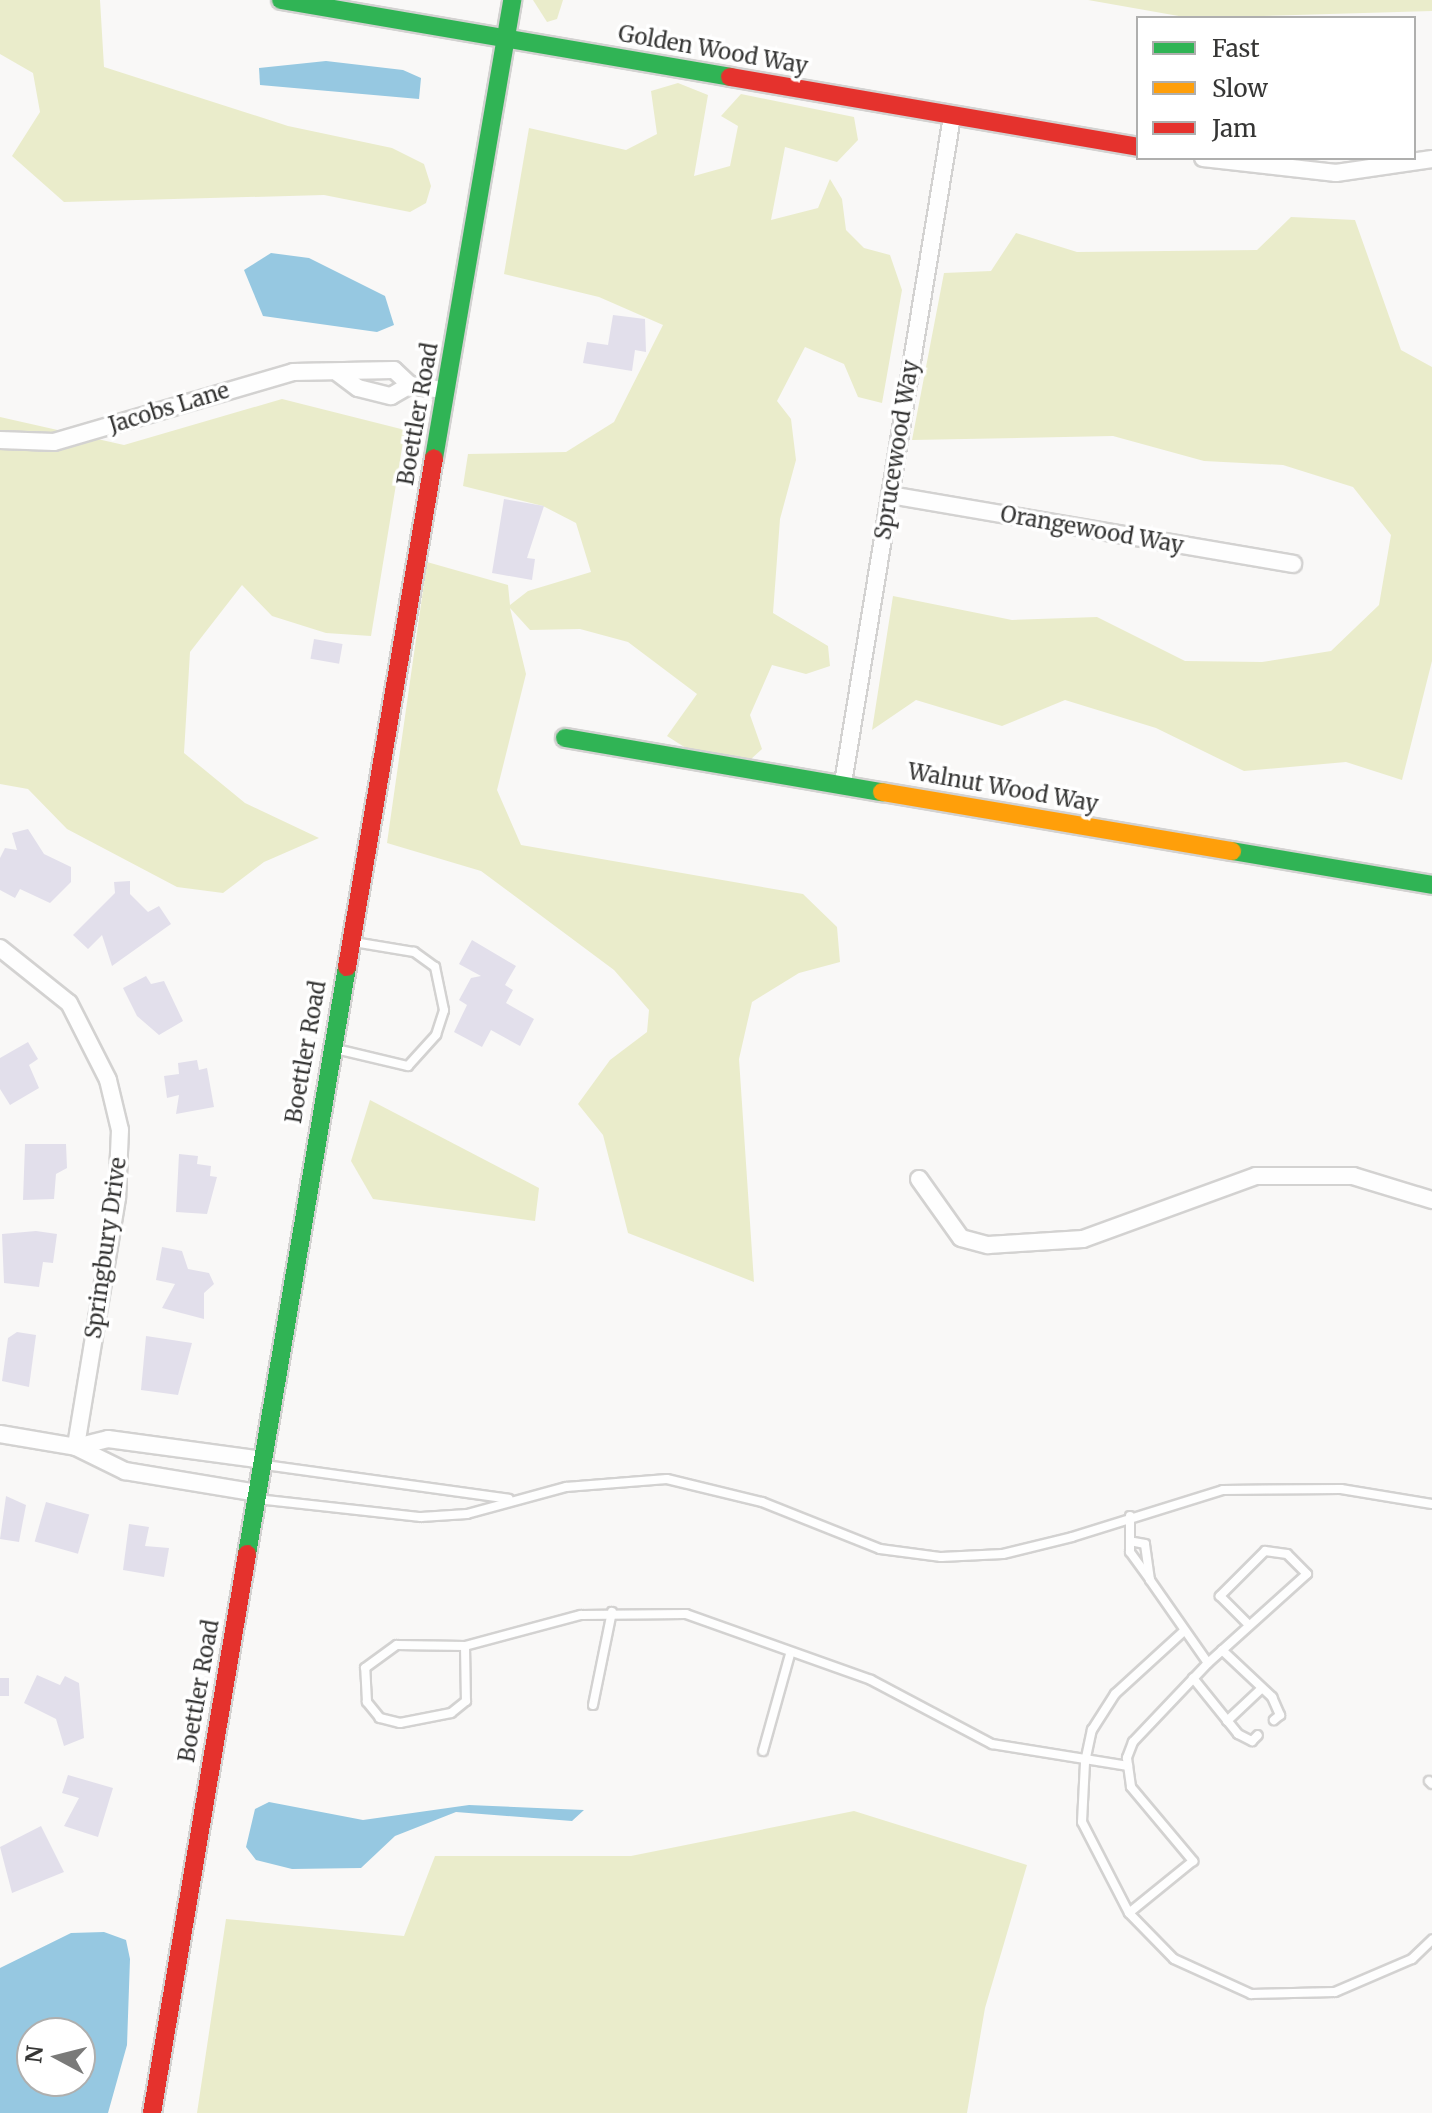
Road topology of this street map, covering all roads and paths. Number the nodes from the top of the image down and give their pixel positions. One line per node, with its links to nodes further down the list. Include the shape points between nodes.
1 (281, 0): 3 (street, Golden Wood Way)
2 (512, 0): 3 (street, Boettler Road)
3 (506, 39): 4 (street, Golden Wood Way); 10 (street, Boettler Road)
4 (952, 117): 5 (street, Golden Wood Way); 12 (street, Sprucewood Way)
5 (1136, 147)
6 (1432, 159): 7 (street, via 1336,173)
7 (1221, 160)
8 (338, 373): 9 (street, Jacobs Lane, via 357,366 394,370); 9 (street, Jacobs Lane, via 358,388 391,396); 11 (street, Jacobs Lane, via 293,372 54,442)
9 (410, 385): 10 (street, Jacobs Lane)
10 (446, 391): 17 (street, Boettler Road)
11 (0, 440)
12 (890, 495): 13 (street, Orangewood Way); 15 (street, Sprucewood Way)
13 (1293, 564)
14 (565, 738): 15 (street, Walnut Wood Way)
15 (843, 783): 16 (street, Walnut Wood Way)
16 (1432, 885)
17 (350, 942): 19 (street, Boettler Road); 19 (lane, via 414,952 435,967 444,1010 436,1035 408,1066)
18 (0, 948): 23 (street, Springbury Drive, via 69,1003 108,1080 120,1130 117,1198)
19 (331, 1048): 24 (street, Boettler Road)
20 (919, 1179): 21 (street, via 961,1238 988,1245 1083,1239 1256,1176 1353,1176)
21 (1432, 1200)
22 (0, 1434): 23 (street)
23 (76, 1447): 24 (street, via 108,1439); 25 (street, via 125,1471)
24 (263, 1463): 25 (street, Boettler Road); 26 (lane)
25 (257, 1496): 26 (lane, via 393,1517 467,1514); 49 (street, Boettler Road)
26 (514, 1500): 28 (lane, via 610,1481 667,1479 762,1502 880,1549 941,1557 1003,1554)
27 (1432, 1506): 28 (lane, via 1281,1486 1223,1490)
28 (1130, 1516): 29 (lane)
29 (1135, 1542): 30 (lane, via 1137,1571); 30 (lane, via 1145,1544 1154,1566)
30 (1150, 1580): 33 (lane)
31 (612, 1612): 34 (lane); 36 (lane, via 686,1614); 40 (lane)
32 (1249, 1625): 32 (lane, via 1307,1574 1287,1554 1265,1551 1220,1596); 35 (lane)
33 (1184, 1631): 37 (lane); 45 (lane, via 1115,1694 1092,1730)
34 (465, 1646): 34 (lane, via 397,1645 379,1653 365,1668 367,1702 380,1718 400,1723 451,1713 466,1701)
35 (1222, 1650): 37 (lane); 39 (lane)
36 (790, 1654): 44 (lane); 45 (lane, via 871,1680 992,1744)
37 (1208, 1663): 38 (lane)
38 (1193, 1678): 42 (lane); 46 (lane, via 1133,1742)
39 (1262, 1688): 41 (lane, via 1280,1715); 42 (lane)
40 (593, 1705)
41 (1274, 1720)
42 (1227, 1721): 43 (lane, via 1252,1741)
43 (1258, 1735)
44 (763, 1751)
45 (1085, 1762): 46 (lane); 47 (lane, via 1082,1822)
46 (1128, 1766): 47 (lane, via 1131,1787 1193,1861)
47 (1129, 1913): 48 (lane, via 1174,1959 1251,1994 1335,1992 1412,1959)
48 (1432, 1940)
49 (152, 2113)

